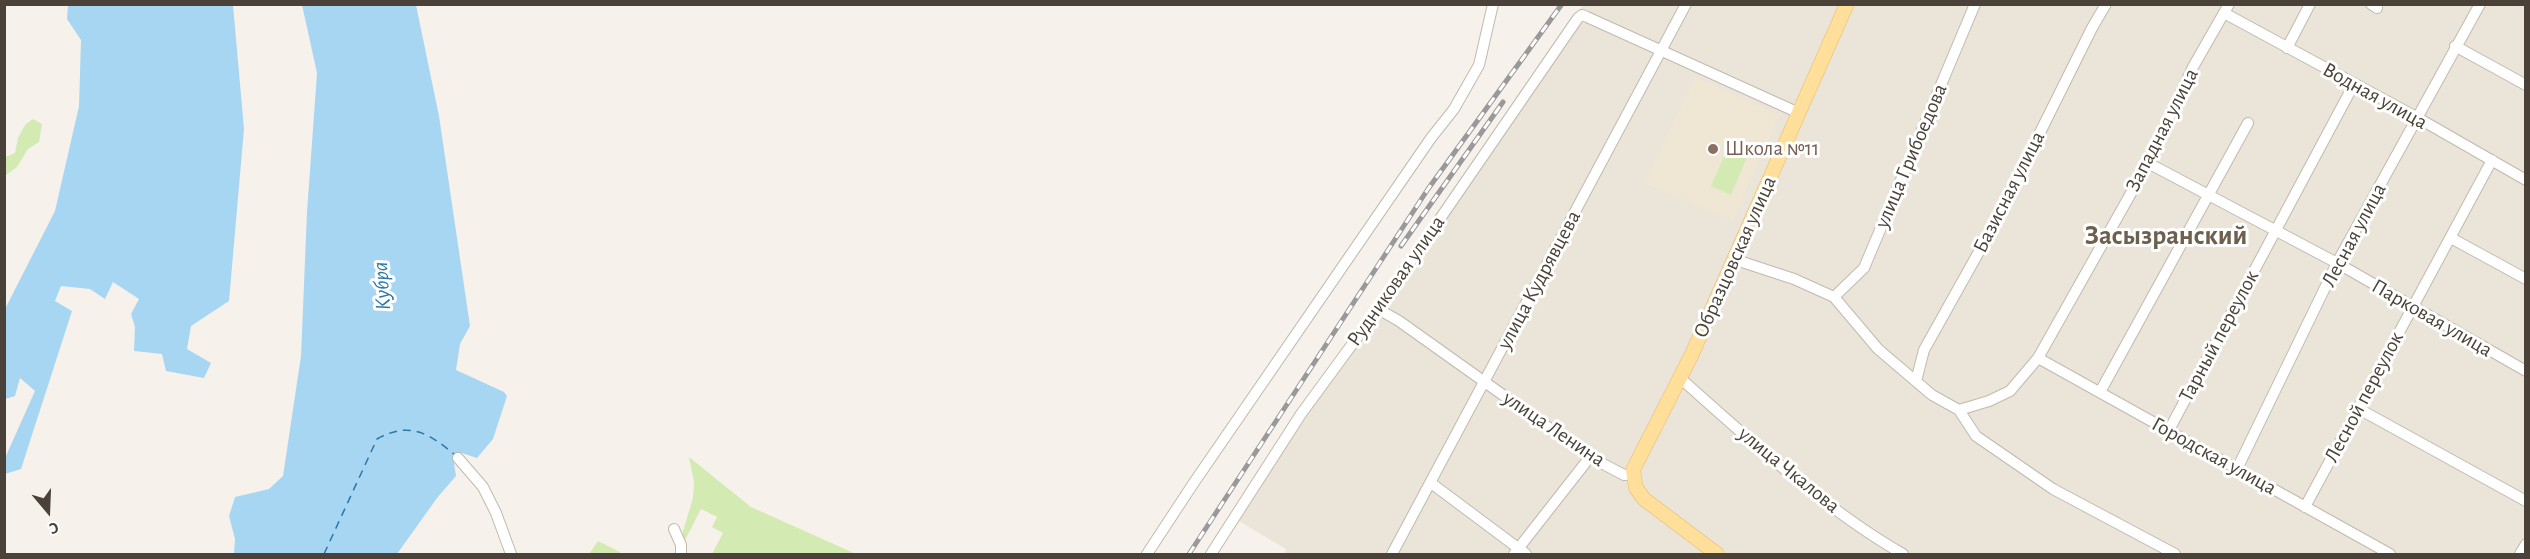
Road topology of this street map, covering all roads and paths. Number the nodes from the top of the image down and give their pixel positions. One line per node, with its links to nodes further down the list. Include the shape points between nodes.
1 (1493, 4): 50 (street, via 1479,65 1454,108)
2 (1686, 4): 11 (street, улица Кудрявцева)
3 (1847, 4): 14 (main road, Образцовская улица)
4 (1975, 4): 26 (street, улица Грибоедова, via 1864,268)
5 (2106, 4): 33 (street, Базисная улица, via 1995,223 1924,351)
6 (2310, 4): 10 (street)
7 (2480, 4): 9 (street, Лесная улица)
8 (2226, 9): 10 (street, Водная улица); 18 (street, Западная улица, via 2193,67)
9 (2456, 46): 13 (street); 15 (street, Лесная улица)
10 (2287, 48): 12 (street, Водная улица)
11 (1662, 52): 14 (street); 28 (street, Рудниковая улица, via 1587,17 1578,18); 32 (street, улица Кудрявцева)
12 (2354, 84): 15 (street, Водная улица); 21 (street, Тарный переулок)
13 (2526, 85)
14 (1799, 113): 23 (main road, Образцовская улица)
15 (2418, 118): 17 (street, Водная улица); 24 (street, Лесная улица)
16 (2248, 123): 20 (street)
17 (2492, 160): 19 (street, Водная улица); 22 (street, Лесной переулок)
18 (2148, 163): 20 (street, Парковая улица); 29 (street, Западная улица)
19 (2526, 180)
20 (2208, 195): 21 (street, Парковая улица); 34 (street)
21 (2275, 230): 24 (street, Парковая улица); 37 (street, Тарный переулок)
22 (2451, 238): 25 (street); 27 (street, Лесной переулок)
23 (1733, 259): 26 (street); 31 (main road, Образцовская улица)
24 (2337, 263): 27 (street, Парковая улица); 40 (street, Лесная улица)
25 (2526, 279)
26 (1834, 297): 33 (street, via 1878,349)
27 (2412, 307): 30 (street, Парковая улица); 35 (street, Лесной переулок)
28 (1378, 309): 32 (street, улица Ленина); 51 (street, Рудниковая улица, via 1301,414)
29 (2038, 358): 34 (street, Городская улица); 36 (street, Западная улица, via 2010,391)
30 (2526, 371)
31 (1680, 378): 41 (main road, Образцовская улица); 54 (street, улица Чкалова, via 1767,455)
32 (1484, 381): 38 (street, улица Ленина); 42 (street, улица Кудрявцева)
33 (1916, 381): 36 (street)
34 (2100, 392): 37 (street, Городская улица)
35 (2359, 409): 43 (street); 44 (street, Лесной переулок)
36 (1959, 410): 55 (street, via 1976,436 2053,489)
37 (2169, 430): 40 (street, Городская улица)
38 (1590, 457): 41 (street, улица Ленина, via 1624,475); 47 (street)
39 (458, 458): 48 (street, via 483,488)
40 (2237, 469): 44 (street, Городская улица)
41 (1633, 474): 53 (main road, улица Ленина, via 1644,499)
42 (1431, 483): 47 (street); 52 (street, улица Кудрявцева)
43 (2526, 501)
44 (2305, 507): 56 (street, Городская улица)
45 (674, 529): 49 (street)
46 (2526, 544): 57 (street)
47 (1519, 553)
48 (511, 555)
49 (681, 555)
50 (1147, 555)
51 (1211, 555)
52 (1392, 555)
53 (1717, 555)
54 (1903, 555)
55 (2175, 555)
56 (2390, 555)
57 (2520, 555)

